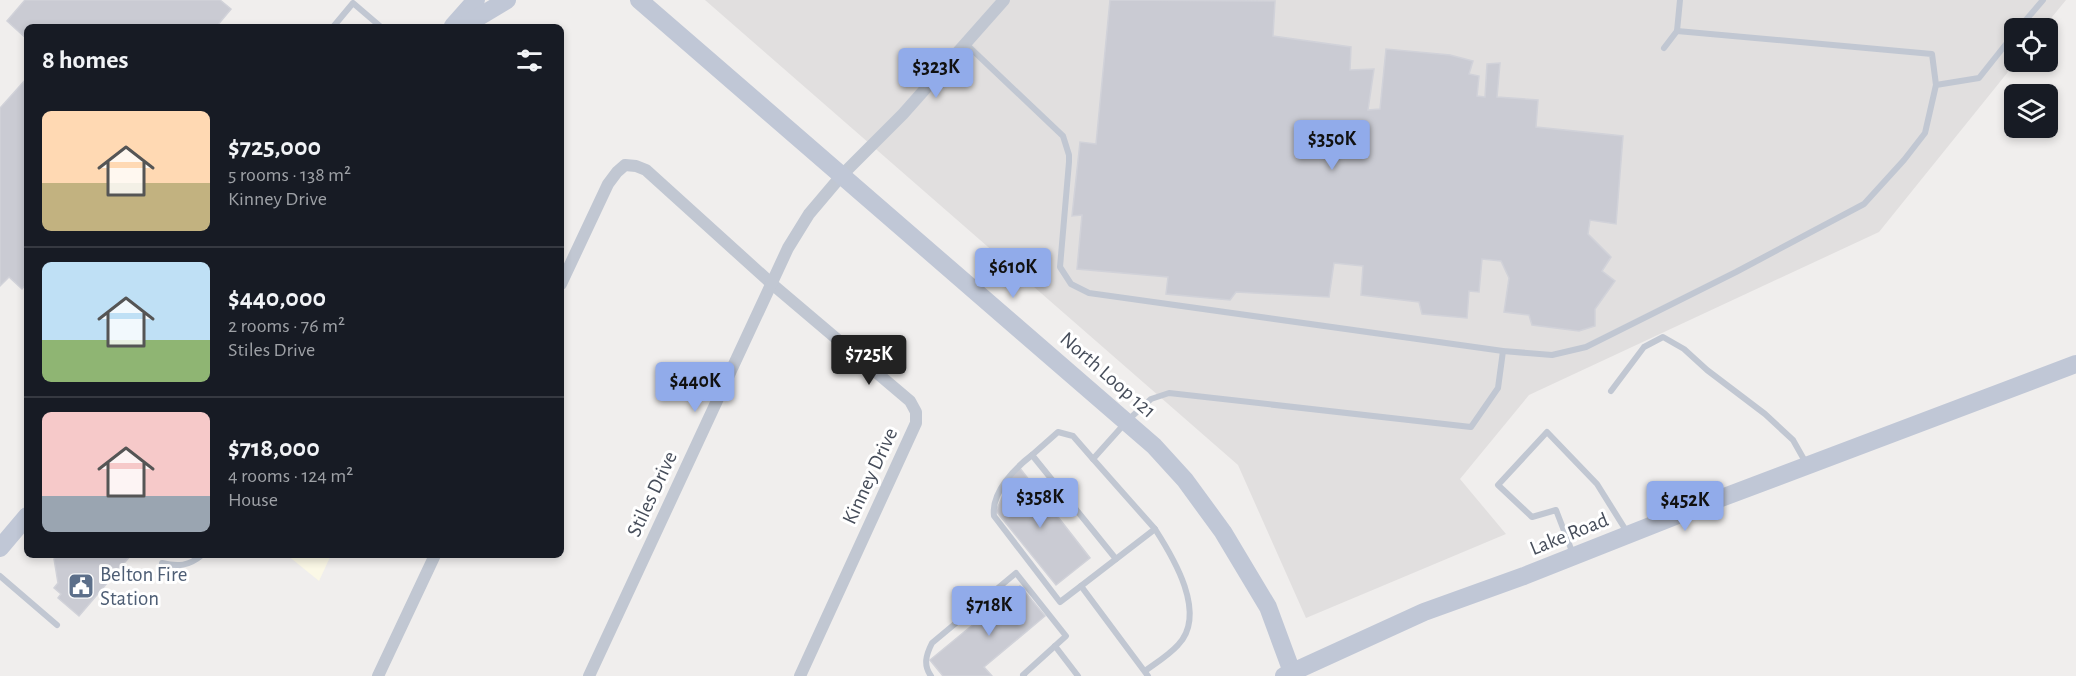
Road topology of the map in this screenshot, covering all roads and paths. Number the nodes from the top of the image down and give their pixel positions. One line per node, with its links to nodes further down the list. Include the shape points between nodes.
1 (507, 0): 7 (main road)
2 (639, 0): 17 (main road, North Loop 121)
3 (1004, 0): 13 (street, Stiles Drive)
4 (1680, 0): 12 (lane)
5 (2043, 0): 8 (lane)
6 (351, 2): 9 (lane); 10 (lane)
7 (468, 10): 11 (main road)
8 (2028, 18)
9 (335, 24)
10 (377, 24)
11 (455, 24)
12 (1677, 31): 15 (lane); 16 (lane, via 1932,54)
13 (965, 43): 17 (street, Stiles Drive, via 903,114); 20 (lane, via 1063,136 1069,162 1060,267 1071,284 1089,293)
14 (2004, 47): 16 (lane, via 1979,78)
15 (1664, 48)
16 (1936, 85): 20 (lane, via 1925,133 1864,204 1586,347 1552,354)
17 (842, 175): 19 (street, Stiles Drive, via 809,214); 23 (main road, North Loop 121)
18 (564, 278): 19 (street, Kinney Drive, via 608,184 626,165 646,170)
19 (772, 284): 43 (street, Stiles Drive); 44 (street, Kinney Drive, via 910,401 917,418)
20 (1503, 351): 23 (lane, via 1498,388 1471,427 1169,393 1151,399)
21 (2076, 364): 26 (main road, Lake Road)
22 (1611, 390): 26 (lane, via 1644,347 1663,337 1684,349 1764,414 1793,440)
23 (1127, 421): 25 (lane); 41 (main road, North Loop 121, via 1185,480 1223,532 1268,607)
24 (1032, 455): 25 (lane, via 1058,432 1073,436); 34 (lane); 37 (lane, via 1014,469 1004,484 994,516 1060,602)
25 (1093, 459): 28 (lane)
26 (1807, 466): 29 (main road, Lake Road)
27 (24, 520): 30 (main road)
28 (1155, 529): 34 (lane); 40 (lane, via 1173,556 1190,614 1179,644)
29 (1628, 535): 31 (main road, Lake Road); 31 (lane, via 1597,484 1547,432 1498,485 1532,516 1556,510)
30 (0, 548)
31 (1574, 556): 41 (main road, Lake Road, via 1424,612)
32 (197, 558): 35 (lane, via 177,567)
33 (434, 558): 42 (street)
34 (1116, 559): 37 (lane)
35 (162, 564)
36 (0, 576): 38 (lane)
37 (1081, 586): 40 (lane)
38 (57, 625)
39 (1055, 646): 45 (lane, via 1066,636 1016,573 932,643 925,664); 46 (lane); 47 (lane)
40 (1147, 674)
41 (1290, 675)
42 (378, 676)
43 (590, 676)
44 (800, 676)
45 (931, 676)
46 (1024, 676)
47 (1078, 676)

